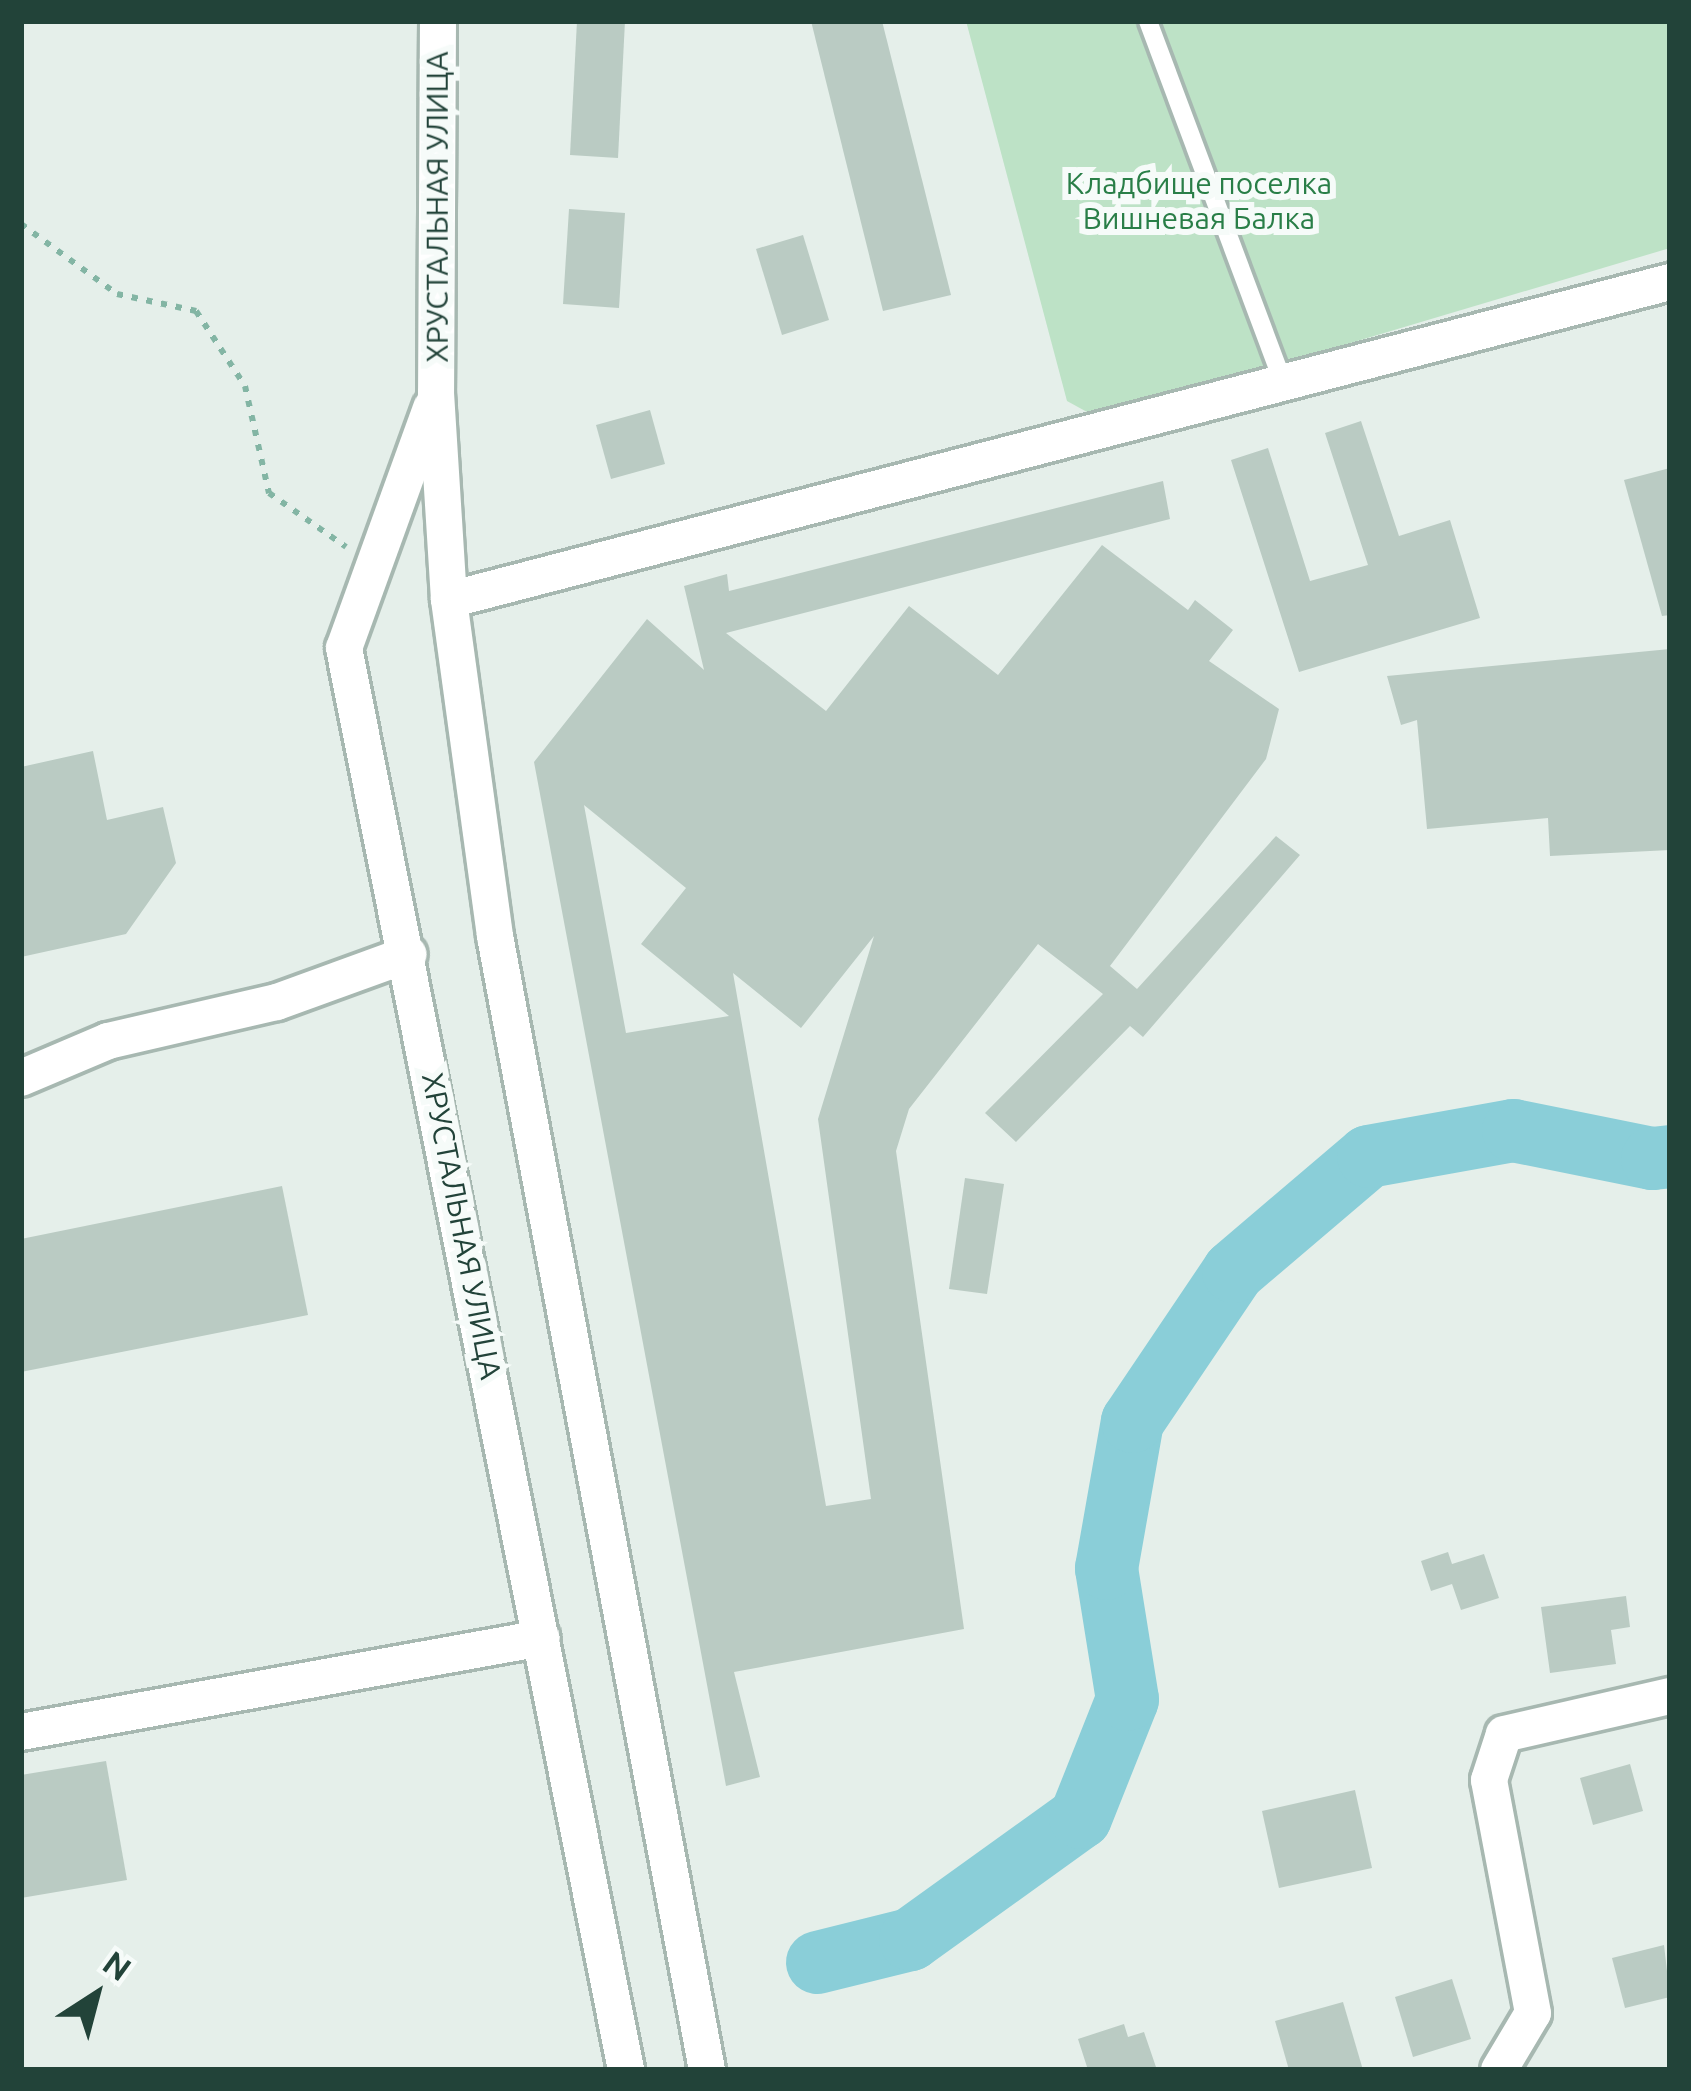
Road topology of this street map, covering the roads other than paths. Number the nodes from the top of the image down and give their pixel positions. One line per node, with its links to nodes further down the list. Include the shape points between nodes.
1 (438, 21): 5 (street, ХРУСТАЛЬНАЯ УЛИЦА)
2 (1148, 21): 4 (lane)
3 (1670, 282): 4 (street)
4 (1283, 383): 6 (street)
5 (436, 393): 6 (street, ХРУСТАЛЬНАЯ УЛИЦА); 7 (street, ХРУСТАЛЬНАЯ УЛИЦА, via 344,648)
6 (449, 600): 13 (street, ХРУСТАЛЬНАЯ УЛИЦА, via 495,936)
7 (409, 954): 8 (street, via 277,1002 108,1041); 9 (street, ХРУСТАЛЬНАЯ УЛИЦА)
8 (21, 1078)
9 (542, 1638): 11 (street); 12 (street, ХРУСТАЛЬНАЯ УЛИЦА)
10 (1670, 1696): 14 (street, via 1504,1734 1489,1780 1533,2013)
11 (21, 1732)
12 (626, 2070)
13 (707, 2070)
14 (1499, 2070)

